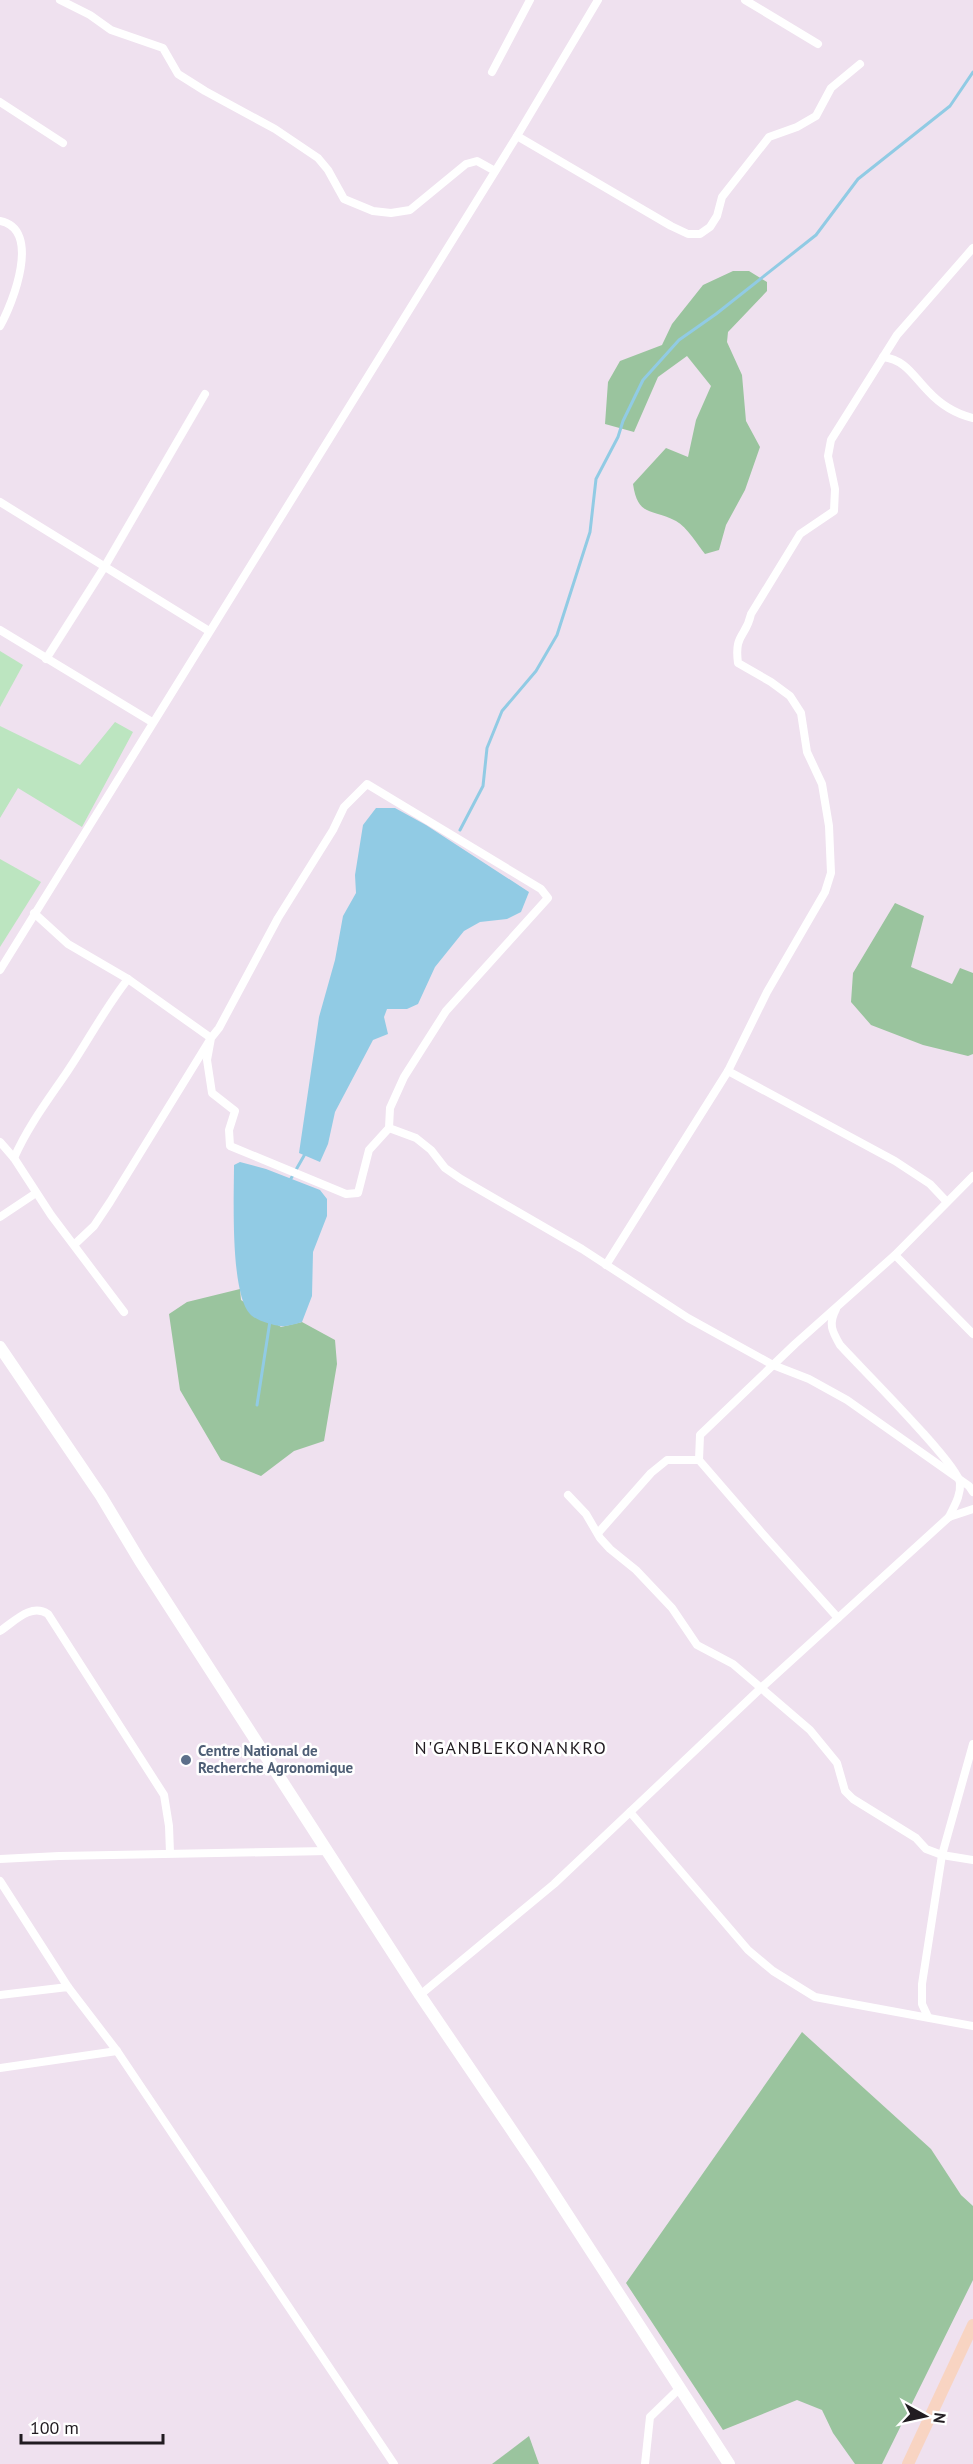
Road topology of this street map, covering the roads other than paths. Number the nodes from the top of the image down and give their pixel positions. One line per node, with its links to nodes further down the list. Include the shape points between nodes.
1 (60, 0): 11 (street, via 111,30 163,48 178,74 318,158 344,199 373,211 410,210 466,164 477,161)
2 (530, 0): 7 (street)
3 (598, 0): 9 (street)
4 (745, 0): 5 (street)
5 (818, 44)
6 (860, 64): 9 (street, via 831,88 816,116 769,137 723,197 710,227 700,234 688,234 671,226)
7 (492, 72)
8 (0, 102): 10 (street)
9 (516, 136): 11 (street)
10 (63, 143)
11 (495, 171): 21 (street)
12 (0, 221): 14 (street, via 7,222 21,238 22,254 14,295)
13 (973, 248): 15 (street, via 897,335)
14 (0, 326)
15 (883, 357): 17 (street, via 896,359 930,394 958,415); 28 (street, via 831,440 828,456 835,489 834,511 800,534 736,646 738,663 790,696 801,713 807,752 824,792 831,873 825,892 767,992)
16 (205, 394): 19 (street)
17 (973, 418)
18 (0, 502): 19 (street)
19 (105, 566): 21 (street); 22 (street)
20 (0, 630): 22 (street)
21 (209, 631): 23 (street)
22 (46, 659): 23 (street)
23 (152, 722): 24 (street)
24 (34, 913): 25 (street); 26 (street, via 68,944)
25 (0, 970)
26 (128, 979): 27 (street); 31 (street, via 40,1108)
27 (212, 1038): 29 (street, via 207,1060 212,1093 235,1111 229,1130 230,1146 245,1155 346,1194 358,1193 369,1150); 29 (street, via 344,807 367,783 541,889 548,898 446,1011 404,1077 390,1108); 36 (street, via 110,1202 94,1226)
28 (728, 1071): 34 (street, via 895,1161 930,1184); 38 (street)
29 (389, 1128): 38 (street, via 416,1138 461,1179)
30 (0, 1142): 31 (street)
31 (14, 1158): 33 (street)
32 (973, 1176): 34 (street)
33 (36, 1193): 35 (street); 36 (street)
34 (946, 1201): 37 (street)
35 (0, 1217)
36 (75, 1244): 40 (street)
37 (896, 1255): 39 (street); 41 (street)
38 (606, 1264): 43 (street, via 688,1318)
39 (838, 1305): 43 (street); 45 (street, via 831,1318 831,1330 840,1345 940,1452)
40 (124, 1312)
41 (973, 1334)
42 (0, 1347): 56 (main road, via 101,1496)
43 (773, 1365): 44 (street, via 700,1435); 45 (street, via 848,1400)
44 (699, 1460): 50 (street, via 667,1460); 51 (street)
45 (960, 1481): 46 (street); 49 (street, via 959,1497)
46 (973, 1492)
47 (568, 1495): 50 (street)
48 (973, 1509): 49 (street)
49 (949, 1517): 51 (street)
50 (598, 1533): 53 (street, via 672,1608 697,1645 733,1664)
51 (838, 1618): 53 (street)
52 (0, 1630): 57 (street, via 33,1610 48,1614 164,1795)
53 (761, 1688): 55 (street); 58 (street, via 810,1730 837,1763 845,1791 853,1799 916,1838 926,1849)
54 (973, 1744): 58 (street)
55 (630, 1812): 64 (street, via 554,1884); 65 (street, via 748,1950 773,1971 815,1997)
56 (328, 1851): 57 (street); 64 (main road)
57 (170, 1853): 59 (street)
58 (942, 1855): 60 (street); 65 (street, via 922,1984 922,2004)
59 (0, 1859)
60 (973, 1860)
61 (0, 1881): 62 (street)
62 (68, 1986): 63 (street); 67 (street)
63 (0, 1995)
64 (420, 1995): 70 (main road)
65 (928, 2017): 66 (street)
66 (973, 2026)
67 (117, 2051): 68 (street); 71 (street)
68 (0, 2068)
69 (973, 2325): 74 (main road)
70 (680, 2388): 72 (street, via 650,2417); 73 (main road)
71 (394, 2464)
72 (645, 2464)
73 (729, 2464)
74 (908, 2464)

